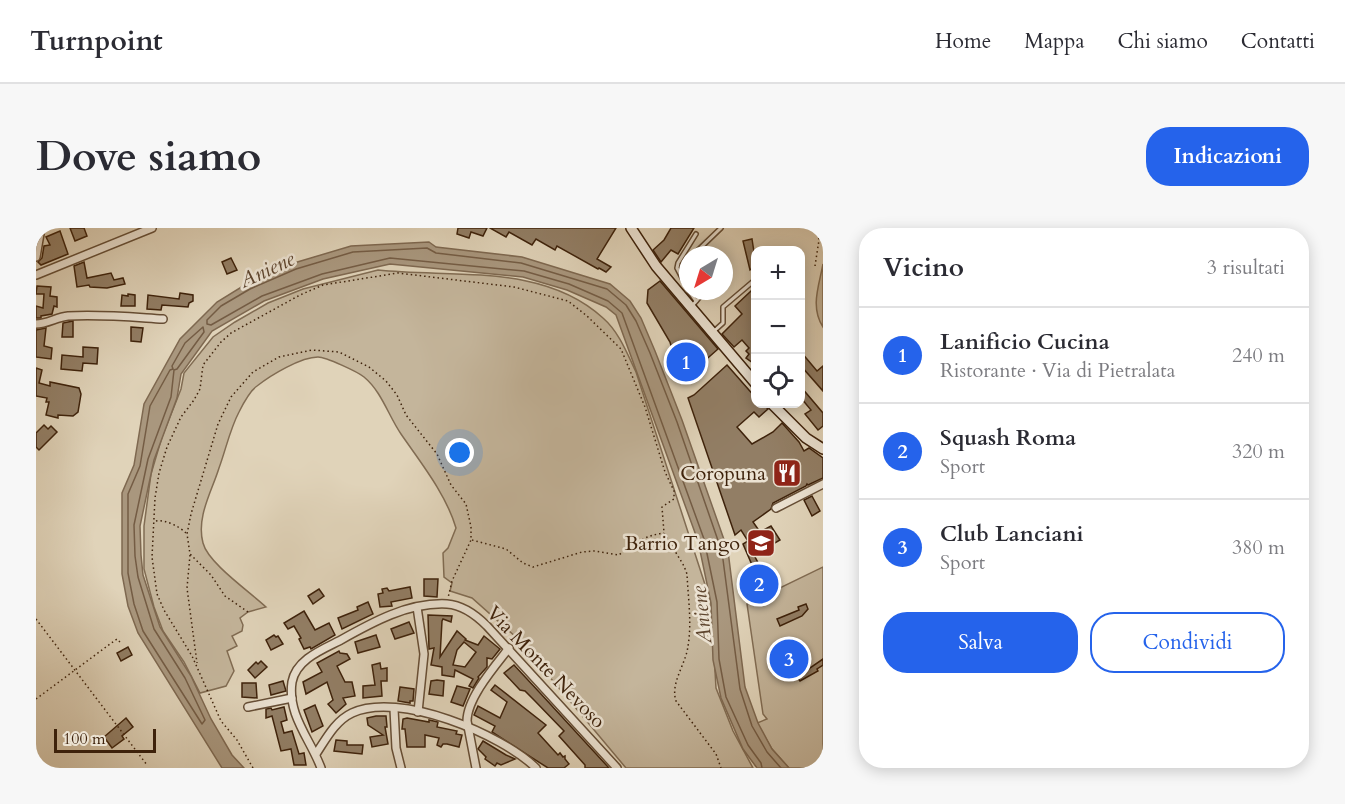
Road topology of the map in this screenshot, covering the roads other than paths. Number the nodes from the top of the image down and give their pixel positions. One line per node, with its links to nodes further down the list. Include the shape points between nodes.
1 (41, 228): 8 (street)
2 (152, 228): 9 (street)
3 (632, 228): 13 (street, via 656,266)
4 (721, 228): 7 (lane)
5 (696, 234): 6 (lane)
6 (689, 246)
7 (702, 246)
8 (36, 257)
9 (36, 275)
10 (751, 283): 16 (lane, via 723,306 723,323)
11 (692, 300): 13 (lane)
12 (697, 300): 13 (lane)
13 (693, 304): 16 (street)
14 (163, 319): 15 (street, via 96,315)
15 (36, 324)
16 (712, 333): 17 (street)
17 (751, 378)
18 (776, 408): 19 (street)
19 (823, 449)
20 (823, 484): 21 (street)
21 (776, 508)
22 (417, 607): 23 (street, Via Monte Nevoso, via 446,604 463,609); 24 (street, Via Monte Nevoso, via 378,619 306,660 292,682); 27 (street, via 424,654)
23 (509, 648): 28 (street, via 475,697 467,713); 34 (street, Via Monte Nevoso)
24 (292, 698): 25 (street); 29 (street, via 298,722)
25 (248, 707)
26 (394, 709): 27 (street); 29 (street, via 350,714 334,726); 31 (street)
27 (418, 712): 28 (street)
28 (469, 726): 32 (street); 33 (street)
29 (316, 754): 30 (street)
30 (321, 768)
31 (400, 768)
32 (476, 768)
33 (536, 768)
34 (617, 768)

